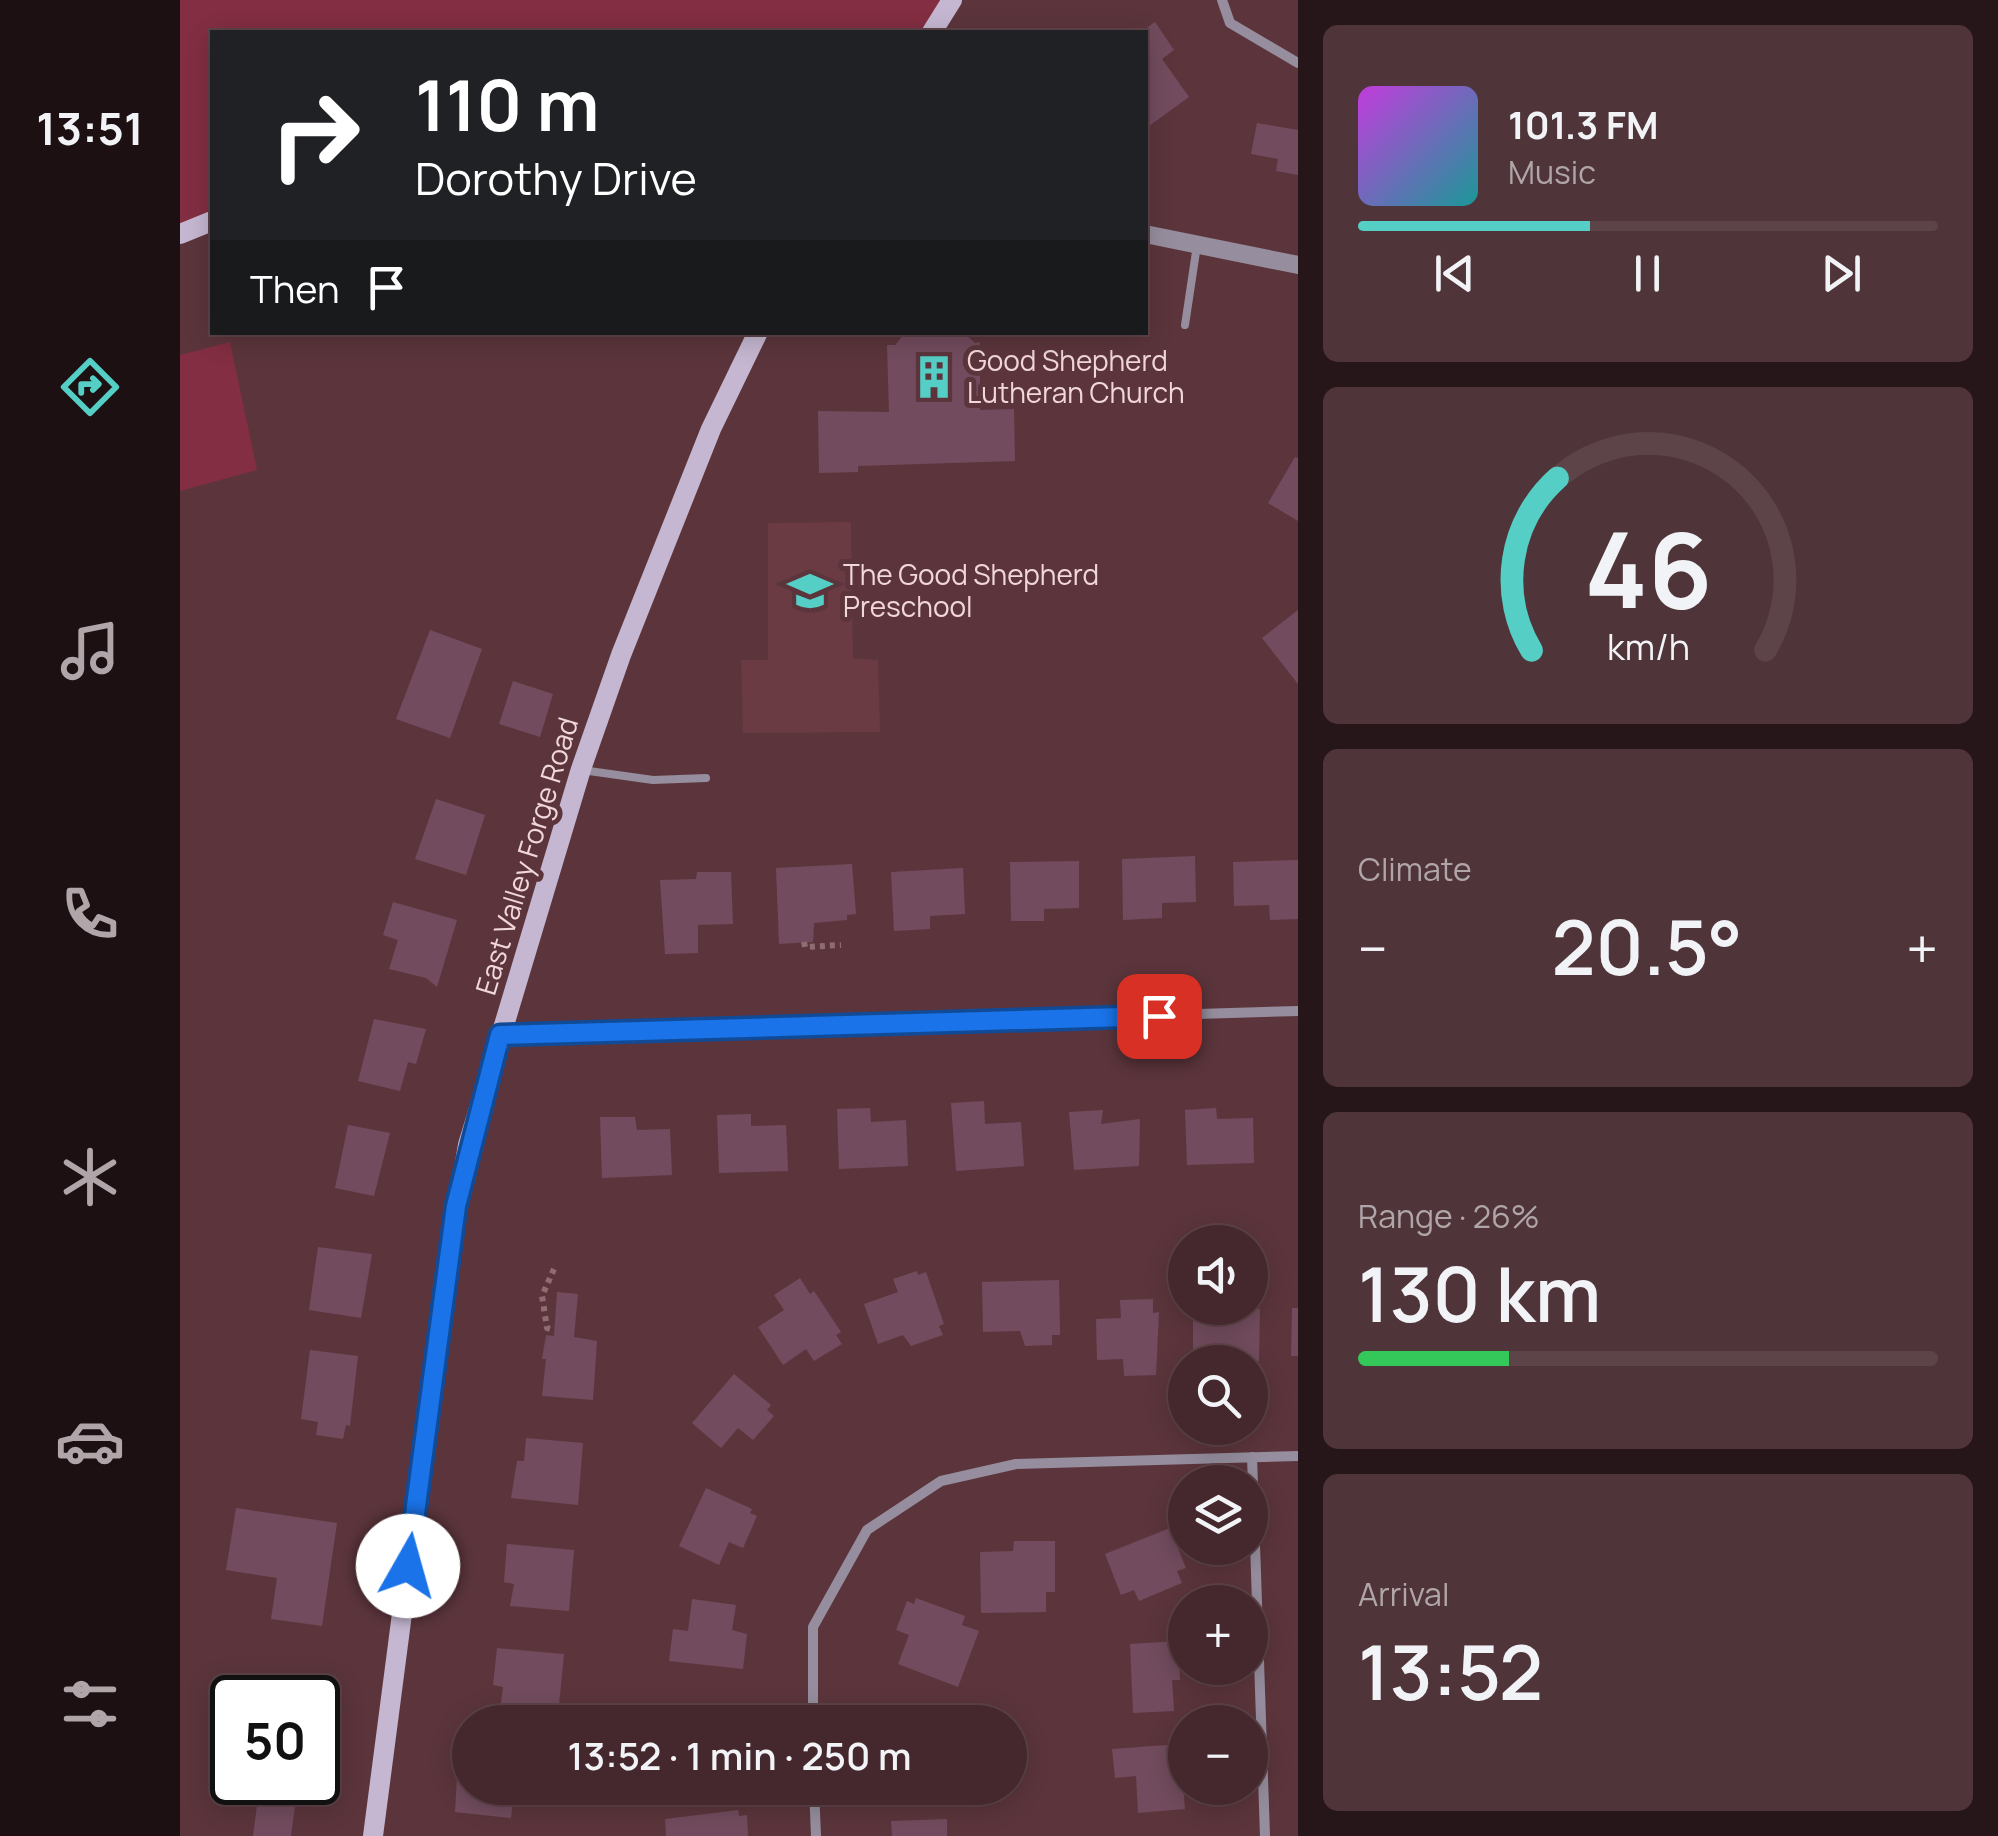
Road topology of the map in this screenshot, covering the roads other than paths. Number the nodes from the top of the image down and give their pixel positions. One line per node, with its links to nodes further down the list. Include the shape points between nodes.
1 (952, 0): 3 (main road)
2 (1222, 0): 4 (street, via 1230,23)
3 (933, 30)
4 (1298, 63)
5 (210, 222): 6 (main road)
6 (180, 234)
7 (1148, 235): 8 (street)
8 (1197, 246): 9 (street); 10 (lane)
9 (1298, 265)
10 (1185, 325)
11 (757, 335): 12 (main road, East Valley Forge Road, via 683,496)
12 (580, 770): 13 (lane, via 653,780); 15 (main road, East Valley Forge Road)
13 (706, 778)
14 (1298, 1012): 15 (street)
15 (500, 1035): 20 (main road, East Valley Forge Road, via 456,1206)
16 (1298, 1456): 17 (street)
17 (1252, 1457): 18 (street, via 1016,1464 941,1481 867,1530 812,1626); 22 (street)
18 (813, 1705)
19 (815, 1805): 21 (street)
20 (373, 1836)
21 (816, 1836)
22 (1264, 1836)

